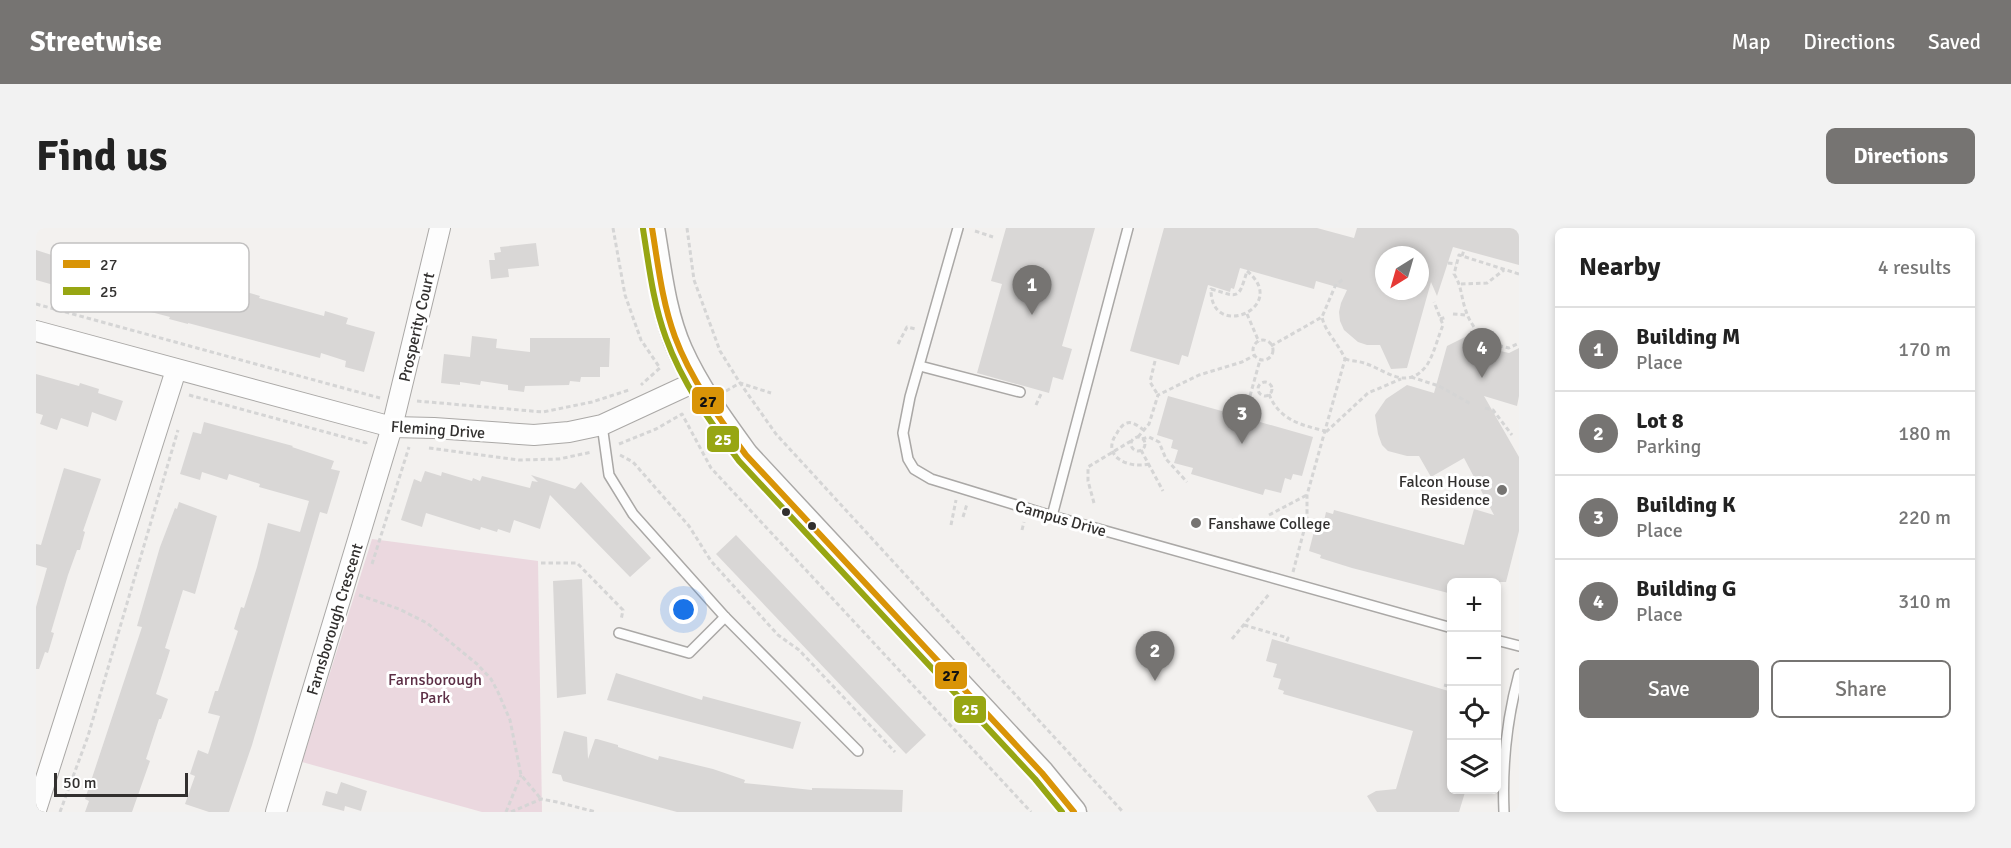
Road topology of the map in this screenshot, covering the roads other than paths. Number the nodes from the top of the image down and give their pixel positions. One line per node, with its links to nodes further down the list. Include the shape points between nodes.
1 (440, 228): 11 (street, Prosperity Court)
2 (652, 228): 8 (street, via 666,306 680,349)
3 (958, 228): 6 (lane, Campus Drive)
4 (1128, 228): 12 (lane)
5 (36, 331): 7 (street, Fleming Drive)
6 (920, 366): 9 (lane); 12 (lane, Campus Drive, via 903,433 905,451 914,469 931,479)
7 (176, 370): 11 (street, Fleming Drive); 20 (street)
8 (697, 381): 10 (street, Fleming Drive); 22 (street, via 746,455)
9 (1020, 392)
10 (602, 424): 11 (street, Fleming Drive, via 534,435); 13 (lane, via 609,476 633,514)
11 (392, 427): 21 (street, Farnsborough Crescent)
12 (1052, 516): 14 (lane, Campus Drive)
13 (725, 617): 15 (lane, via 689,653); 19 (lane)
14 (1447, 627)
15 (619, 633)
16 (1501, 641): 17 (lane)
17 (1519, 646)
18 (1519, 674): 23 (lane, via 1503,784)
19 (858, 751)
20 (36, 810)
21 (276, 812)
22 (1074, 812)
23 (1504, 812)

